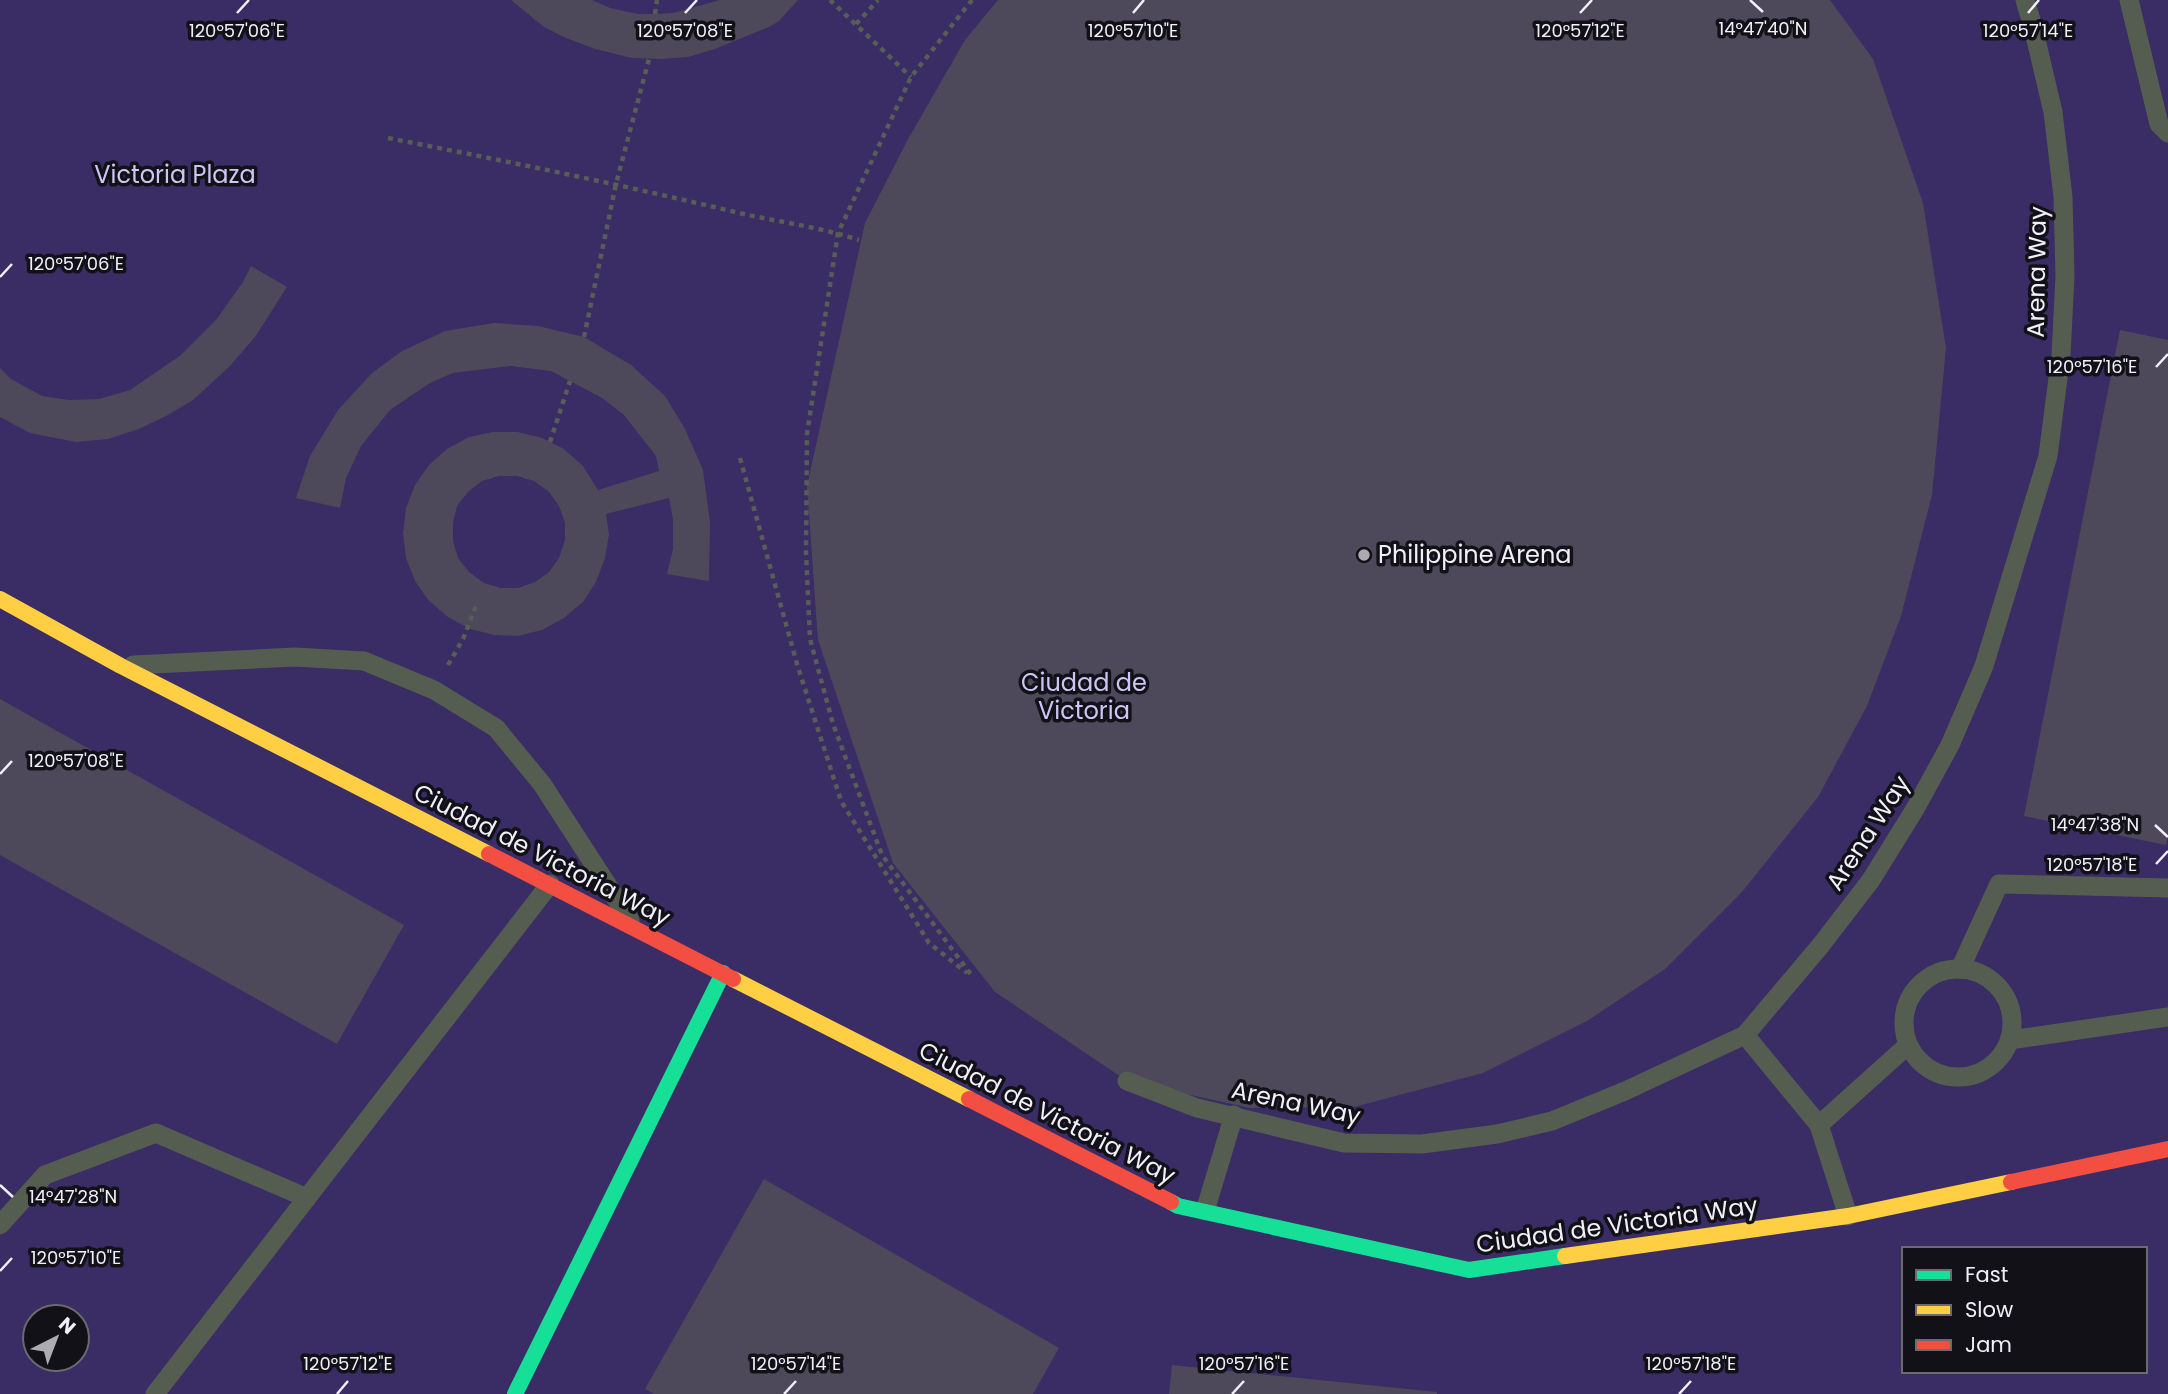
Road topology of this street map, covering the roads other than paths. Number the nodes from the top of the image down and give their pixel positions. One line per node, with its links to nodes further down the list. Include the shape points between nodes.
1 (2025, 0): 12 (lane, Arena Way, via 2053,112 2063,197 2065,289 2048,456 1984,666 1950,745 1871,880)
2 (2129, 0): 3 (lane, via 2159,124)
3 (2168, 133)
4 (0, 599): 5 (street, Ciudad de Victoria Way)
5 (121, 666): 6 (street, Ciudad de Victoria Way); 8 (lane, via 295,657 364,661 435,690 496,728 542,785)
6 (550, 884): 8 (street, Ciudad de Victoria Way); 19 (lane)
7 (2168, 888): 9 (lane, via 1999,884)
8 (636, 929): 10 (street, Ciudad de Victoria Way)
9 (1960, 969): 13 (lane, via 1991,980 2003,992 2012,1015); 14 (lane, via 1942,971 1913,992 1904,1027)
10 (723, 973): 20 (street, Ciudad de Victoria Way, via 1178,1206); 24 (street)
11 (2168, 1017): 13 (lane)
12 (1745, 1035): 16 (lane, Arena Way, via 1552,1121 1497,1134 1422,1144 1344,1143); 17 (lane)
13 (2010, 1040): 14 (lane, via 1992,1067 1962,1078 1930,1071)
14 (1908, 1045): 17 (lane)
15 (1127, 1081): 16 (lane, Arena Way, via 1197,1108)
16 (1234, 1115): 20 (lane)
17 (1819, 1125): 21 (lane)
18 (2168, 1149): 21 (street, Ciudad de Victoria Way)
19 (307, 1198): 22 (lane, via 156,1133 45,1175); 23 (lane)
20 (1205, 1211): 21 (street, Ciudad de Victoria Way, via 1469,1270)
21 (1848, 1216)
22 (0, 1225)
23 (155, 1394)
24 (515, 1394)

